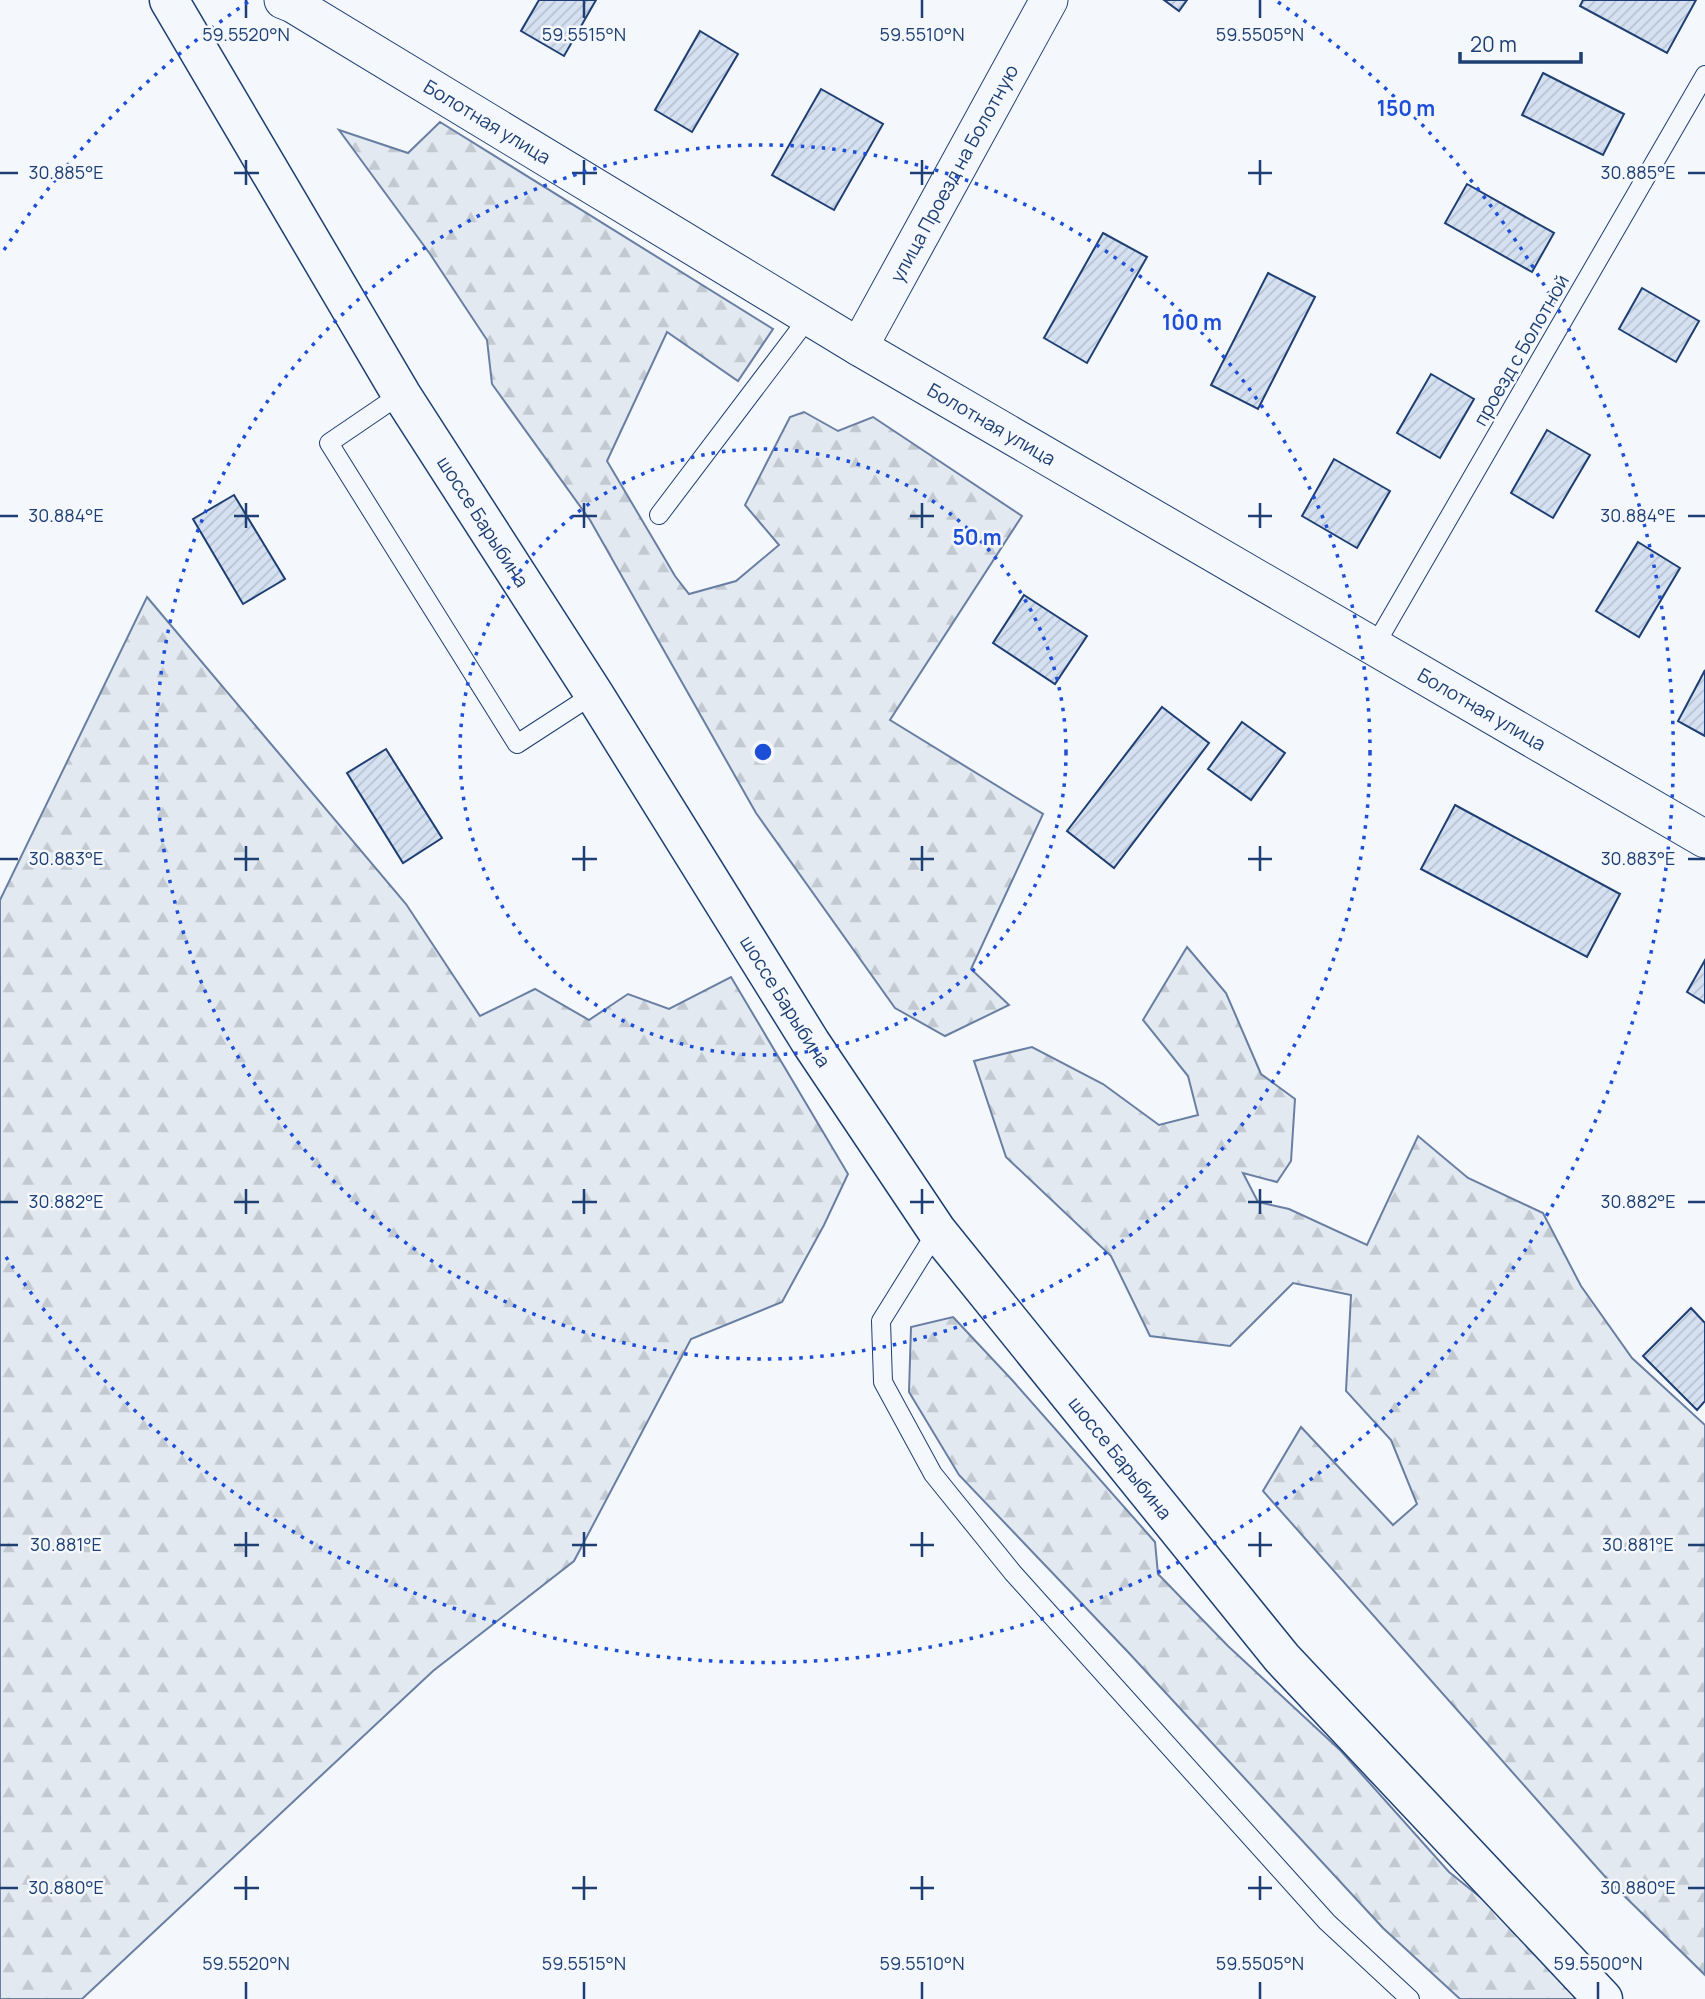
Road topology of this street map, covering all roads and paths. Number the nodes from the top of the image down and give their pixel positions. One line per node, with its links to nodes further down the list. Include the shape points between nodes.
1 (169, 0): 7 (main road, шоссе Барыбина)
2 (283, 0): 5 (street, Болотная улица)
3 (1049, 0): 6 (street, улица Проезд на Болотную)
4 (1705, 75): 9 (lane, проезд с Болотной)
5 (809, 317): 6 (street, Болотная улица); 8 (lane)
6 (859, 347): 9 (street, Болотная улица)
7 (401, 394): 10 (main road, шоссе Барыбина); 10 (lane, via 329,443 517,744)
8 (659, 515)
9 (1374, 647): 11 (street, Болотная улица)
10 (594, 694): 12 (main road, шоссе Барыбина, via 811,1043)
11 (1705, 839)
12 (937, 1231): 13 (lane, via 881,1321 883,1382 933,1474 1013,1573 1318,1912); 14 (main road, шоссе Барыбина, via 1282,1658)
13 (1410, 1999)
14 (1603, 1999)

